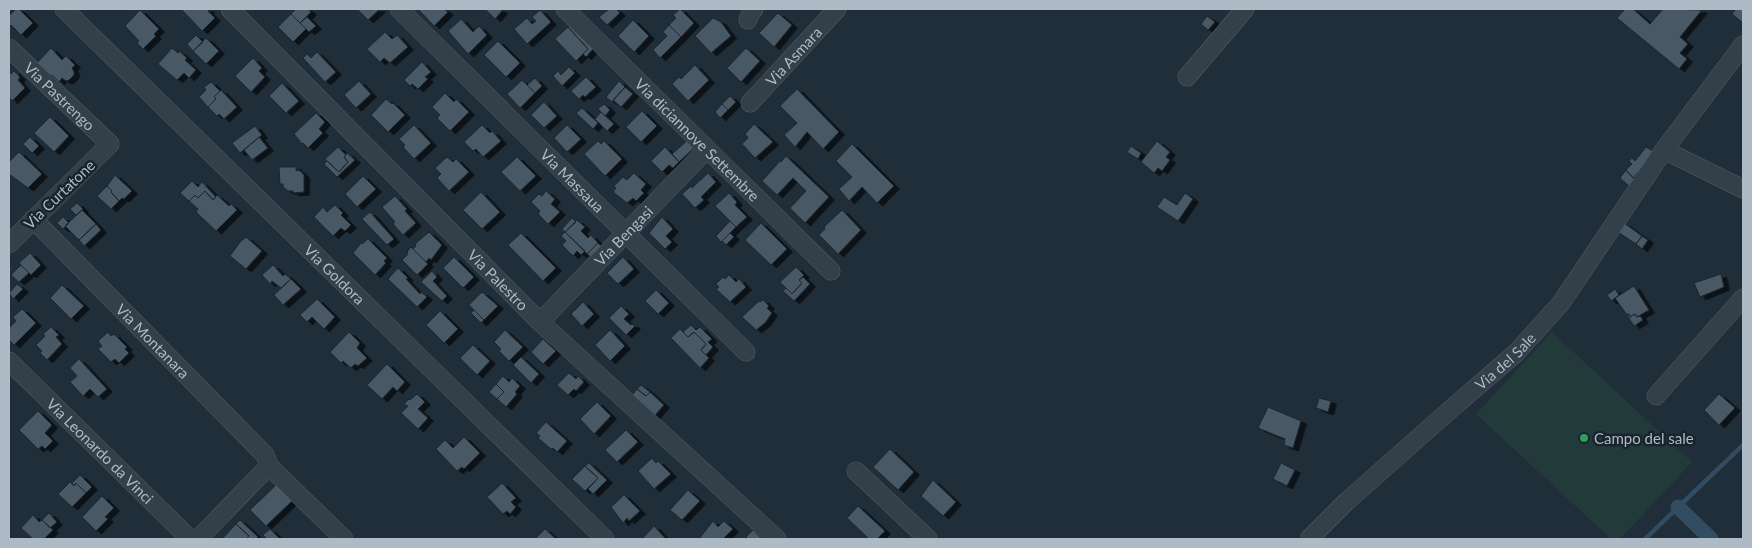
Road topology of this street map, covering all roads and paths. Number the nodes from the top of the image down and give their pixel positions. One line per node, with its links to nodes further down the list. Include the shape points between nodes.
1 (64, 9): 30 (street, Via Goldora)
2 (230, 9): 20 (street, Via Palestro)
3 (399, 9): 16 (street, Via Massaua)
4 (565, 9): 12 (street, Via diciannove Settembre)
5 (837, 9): 10 (street, Via Asmara)
6 (1245, 9): 9 (street)
7 (1743, 45): 13 (street, Via del Sale)
8 (9, 48): 11 (street, Via Pastrengo)
9 (1187, 77)
10 (750, 103)
11 (110, 144): 15 (street, Via Curtatone)
12 (707, 149): 16 (street, Via Bengasi); 18 (street, Via diciannove Settembre)
13 (1664, 150): 14 (street); 32 (street, Via del Sale, via 1561,303 1516,354 1450,409)
14 (1743, 189)
15 (33, 219): 17 (street, Via Curtatone); 24 (street, Via Montanara, via 265,455)
16 (626, 233): 20 (street, Via Bengasi); 21 (street, Via Massaua)
17 (9, 244)
18 (831, 271)
19 (1743, 298): 23 (street)
20 (540, 322): 31 (street, Via Palestro)
21 (746, 352)
22 (9, 361): 27 (street, Via Leonardo da Vinci)
23 (1656, 396)
24 (269, 466): 28 (street); 29 (street, Via Montanara)
25 (856, 471): 26 (street)
26 (919, 536)
27 (190, 539)
28 (198, 539)
29 (344, 539)
30 (605, 539)
31 (777, 539)
32 (1309, 539)

